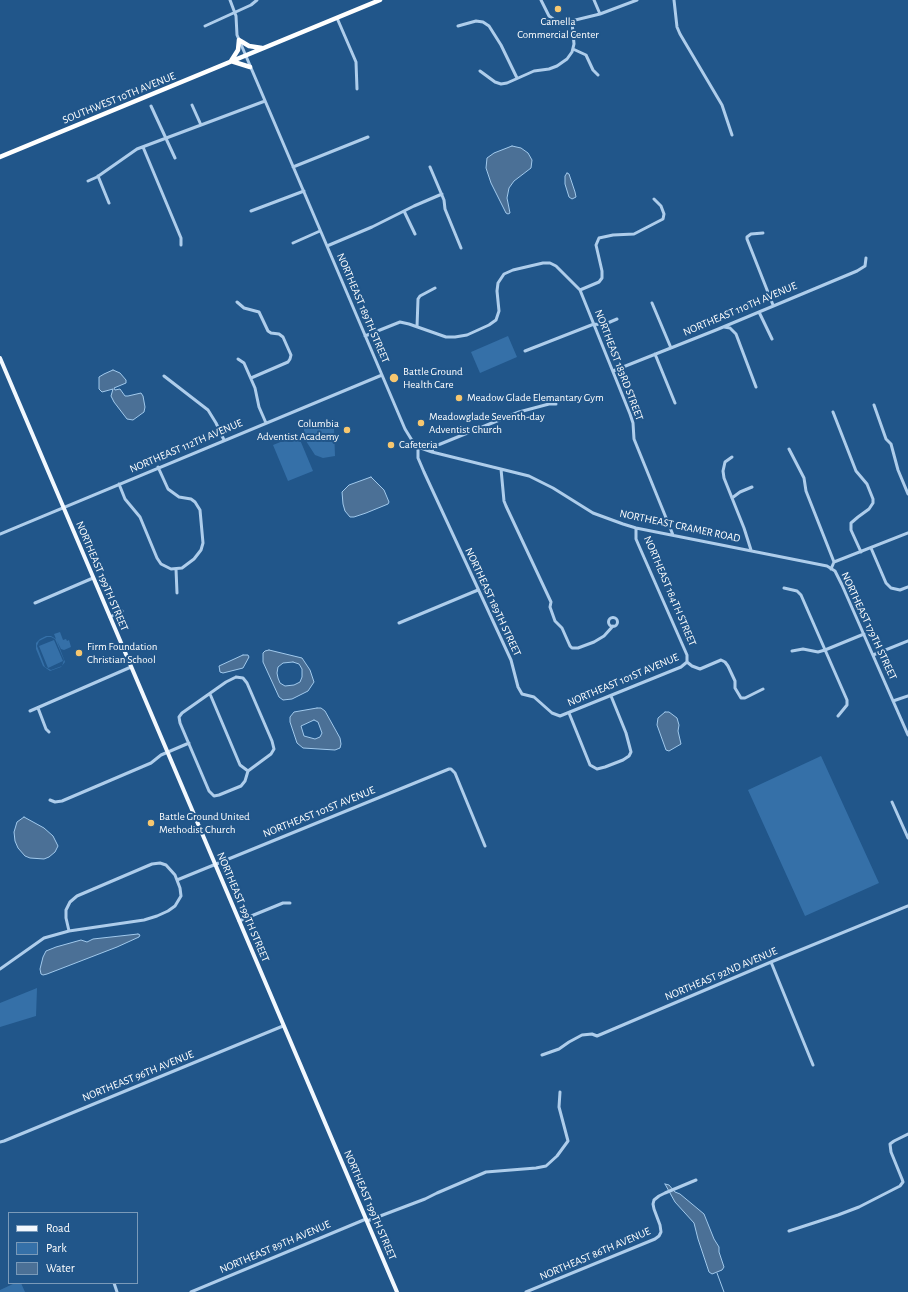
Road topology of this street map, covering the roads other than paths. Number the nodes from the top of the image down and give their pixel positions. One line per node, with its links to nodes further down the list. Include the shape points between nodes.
1 (230, 0): 10 (street, NORTHEAST 189TH STREET)
2 (257, 0): 10 (street)
3 (368, 0): 9 (street)
4 (380, 0): 9 (highway, SOUTHWEST 10TH AVENUE)
5 (541, 0): 13 (street, via 552,20 561,23)
6 (594, 0): 11 (street)
7 (637, 0): 11 (street)
8 (674, 0): 30 (street, via 680,34 722,104)
9 (365, 6): 12 (highway, SOUTHWEST 10TH AVENUE)
10 (235, 12): 14 (street); 16 (street, NORTHEAST 189TH STREET)
11 (600, 14): 13 (street)
12 (337, 18): 17 (highway, SOUTHWEST 10TH AVENUE); 25 (street, via 356,62)
13 (572, 22): 18 (street)
14 (205, 26)
15 (458, 26): 24 (street, via 476,21 487,24 496,36)
16 (239, 40): 17 (highway, via 249,46); 19 (street, NORTHEAST 189TH STREET); 20 (highway, via 239,48)
17 (263, 48): 19 (highway, SOUTHWEST 10TH AVENUE)
18 (573, 49): 23 (street, via 586,54); 24 (street, via 570,56 557,66)
19 (246, 55): 20 (highway, SOUTHWEST 10TH AVENUE); 21 (street, NORTHEAST 189TH STREET)
20 (231, 62): 21 (highway); 34 (highway, SOUTHWEST 10TH AVENUE)
21 (250, 67): 26 (street, NORTHEAST 189TH STREET)
22 (480, 71): 24 (street, via 501,84)
23 (598, 76)
24 (517, 78)
25 (357, 90)
26 (265, 101): 29 (street); 36 (street, NORTHEAST 189TH STREET)
27 (192, 105): 29 (street)
28 (151, 106): 32 (street)
29 (201, 125): 32 (street)
30 (732, 135)
31 (368, 137): 36 (street)
32 (166, 138): 33 (street); 35 (street)
33 (143, 147): 38 (street, via 133,151); 50 (street, via 181,238)
34 (0, 156)
35 (175, 158)
36 (293, 167): 40 (street, NORTHEAST 189TH STREET)
37 (430, 167): 41 (street)
38 (98, 176): 39 (street); 43 (street)
39 (88, 181)
40 (304, 191): 44 (street); 46 (street, NORTHEAST 189TH STREET)
41 (442, 194): 45 (street); 52 (street, via 445,209)
42 (654, 199): 55 (street, via 661,206 663,219 634,234 599,238 596,244 602,278 599,282)
43 (109, 203)
44 (251, 211)
45 (404, 211): 48 (street); 51 (street)
46 (320, 231): 49 (street); 51 (street, NORTHEAST 189TH STREET)
47 (763, 233): 58 (street, via 751,234 747,239)
48 (416, 234)
49 (294, 243)
50 (181, 245)
51 (327, 246): 64 (street, NORTHEAST 189TH STREET)
52 (461, 248)
53 (866, 258): 58 (street, NORTHEAST 110TH AVENUE, via 864,268)
54 (435, 288): 62 (street, via 418,299)
55 (580, 290): 61 (street, NORTHEAST 183RD STREET); 62 (street, via 554,265 546,262 535,264 510,271 501,277 497,289 499,313 496,320 489,325 467,335 455,337 442,336)
56 (237, 302): 74 (street, via 244,308 258,311 268,331 282,336 290,353 290,359 286,363)
57 (652, 303): 66 (street)
58 (773, 306): 59 (street, NORTHEAST 110TH AVENUE)
59 (759, 312): 63 (street, NORTHEAST 110TH AVENUE); 65 (street)
60 (617, 319): 61 (street, via 603,325)
61 (594, 324): 67 (street); 71 (street, NORTHEAST 183RD STREET)
62 (417, 327): 64 (street, via 400,322)
63 (724, 327): 66 (street, NORTHEAST 110TH AVENUE); 75 (street, via 730,328 736,334)
64 (366, 336): 72 (street, NORTHEAST 189TH STREET)
65 (772, 339)
66 (671, 348): 68 (street, NORTHEAST 110TH AVENUE)
67 (525, 351)
68 (655, 354): 71 (street, NORTHEAST 110TH AVENUE); 76 (street)
69 (0, 358): 92 (main road, NORTHEAST 199TH STREET)
70 (238, 359): 74 (street, via 244,363)
71 (613, 371): 96 (street, NORTHEAST 183RD STREET, via 633,423 634,439)
72 (382, 375): 80 (street, NORTHEAST 112TH AVENUE); 82 (street, NORTHEAST 189TH STREET, via 407,434)
73 (164, 376): 81 (street, via 208,410)
74 (251, 378): 80 (street)
75 (756, 387)
76 (675, 403)
77 (556, 404): 84 (street, via 519,412 438,445)
78 (874, 406): 90 (street, via 886,439 891,444)
79 (833, 412): 99 (street, via 856,471 867,484 874,499 869,509 851,523 851,530)
80 (266, 423): 81 (street, NORTHEAST 112TH AVENUE)
81 (224, 440): 86 (street, NORTHEAST 112TH AVENUE)
82 (418, 447): 84 (street, NORTHEAST CRAMER ROAD); 106 (street, NORTHEAST 189TH STREET, via 418,458)
83 (789, 449): 100 (street, NORTHEAST 179TH STREET, via 804,478 806,491)
84 (432, 452): 87 (street, NORTHEAST CRAMER ROAD)
85 (732, 457): 91 (street, via 725,462 723,471)
86 (158, 467): 88 (street, NORTHEAST 112TH AVENUE); 101 (street, via 168,489 195,502 200,510 203,543 201,550 194,559 182,568)
87 (501, 469): 93 (street, NORTHEAST CRAMER ROAD, via 534,478 593,513); 112 (street, via 504,502 551,602 550,607 555,621 562,628 570,646 578,648 594,642)
88 (119, 484): 92 (street, NORTHEAST 112TH AVENUE); 101 (street, via 125,499 140,517 161,564)
89 (752, 487): 91 (street)
90 (908, 494)
91 (732, 498): 98 (street)
92 (64, 507): 95 (street, NORTHEAST 112TH AVENUE); 103 (main road, NORTHEAST 199TH STREET)
93 (636, 528): 96 (street, NORTHEAST CRAMER ROAD); 118 (street, NORTHEAST 184TH STREET, via 636,539 687,655)
94 (908, 533): 97 (street)
95 (0, 534)
96 (673, 535): 98 (street, NORTHEAST CRAMER ROAD)
97 (871, 548): 99 (street); 104 (street, via 886,583 891,588 900,590)
98 (751, 550): 102 (street, NORTHEAST CRAMER ROAD, via 822,564)
99 (860, 552): 100 (street)
100 (834, 562): 102 (street)
101 (176, 569): 107 (street)
102 (831, 569): 113 (street, NORTHEAST 179TH STREET, via 838,576)
103 (93, 578): 108 (street); 110 (main road, NORTHEAST 199TH STREET)
104 (908, 587)
105 (784, 588): 115 (street, via 800,593)
106 (478, 590): 111 (street); 127 (street, NORTHEAST 189TH STREET, via 511,660 521,693 534,697 552,713 560,716)
107 (178, 593)
108 (35, 603)
109 (122, 611): 110 (street)
110 (110, 617): 119 (main road, NORTHEAST 199TH STREET)
111 (400, 623)
112 (613, 626)
113 (864, 634): 115 (street); 117 (street, NORTHEAST 179TH STREET)
114 (908, 641): 117 (street)
115 (825, 650): 116 (street); 128 (street, via 847,702 847,706)
116 (792, 651)
117 (873, 655): 124 (street, NORTHEAST 179TH STREET)
118 (687, 662): 120 (street, via 700,669 722,660 728,666 741,698); 122 (street, NORTHEAST 101ST AVENUE, via 681,667)
119 (131, 667): 125 (street); 132 (main road, NORTHEAST 199TH STREET)
120 (763, 689)
121 (210, 694): 131 (street, via 182,713 179,718); 133 (street, via 240,765); 133 (street, via 233,678 242,678 247,683 274,747 270,754)
122 (611, 696): 127 (street, NORTHEAST 101ST AVENUE); 127 (street, via 632,752 629,756 605,767 597,769 590,765)
123 (908, 696): 124 (street)
124 (893, 701): 130 (street, NORTHEAST 179TH STREET)
125 (38, 708): 126 (street); 129 (street)
126 (30, 711)
127 (567, 714)
128 (838, 716)
129 (49, 732)
130 (908, 735)
131 (189, 743): 132 (street); 133 (street, via 214,796 241,786)
132 (167, 752): 134 (street, via 151,762 62,801); 138 (main road, NORTHEAST 199TH STREET)
133 (248, 771)
134 (50, 800)
135 (892, 802): 136 (street)
136 (908, 838)
137 (485, 846): 138 (street, NORTHEAST 101ST AVENUE, via 455,773 449,769)
138 (215, 864): 139 (street, NORTHEAST 101ST AVENUE); 142 (main road, NORTHEAST 199TH STREET)
139 (177, 880): 143 (street, via 180,899 175,906 162,914 138,921); 143 (street, via 169,868 156,863 77,896 66,910)
140 (290, 904): 142 (street, via 283,903)
141 (908, 906): 144 (street, NORTHEAST 92ND AVENUE)
142 (239, 921): 146 (main road, NORTHEAST 199TH STREET)
143 (69, 931): 145 (street, via 44,938)
144 (771, 962): 147 (street, NORTHEAST 92ND AVENUE, via 597,1036 582,1035 559,1049); 148 (street)
145 (0, 969)
146 (283, 1026): 151 (street, NORTHEAST 96TH AVENUE); 153 (main road, NORTHEAST 199TH STREET)
147 (542, 1055)
148 (813, 1065)
149 (560, 1092): 153 (street, NORTHEAST 89TH AVENUE, via 559,1107 568,1141 546,1166 486,1172 425,1199)
150 (908, 1134): 154 (street, via 894,1140 890,1146 903,1182 900,1186 838,1215)
151 (0, 1142)
152 (696, 1180): 157 (street, NORTHEAST 86TH AVENUE, via 665,1192 654,1200 661,1232 655,1239)
153 (367, 1220): 155 (street, NORTHEAST 89TH AVENUE); 156 (main road, NORTHEAST 199TH STREET)
154 (789, 1231)
155 (191, 1292)
156 (397, 1292)
157 (526, 1292)

